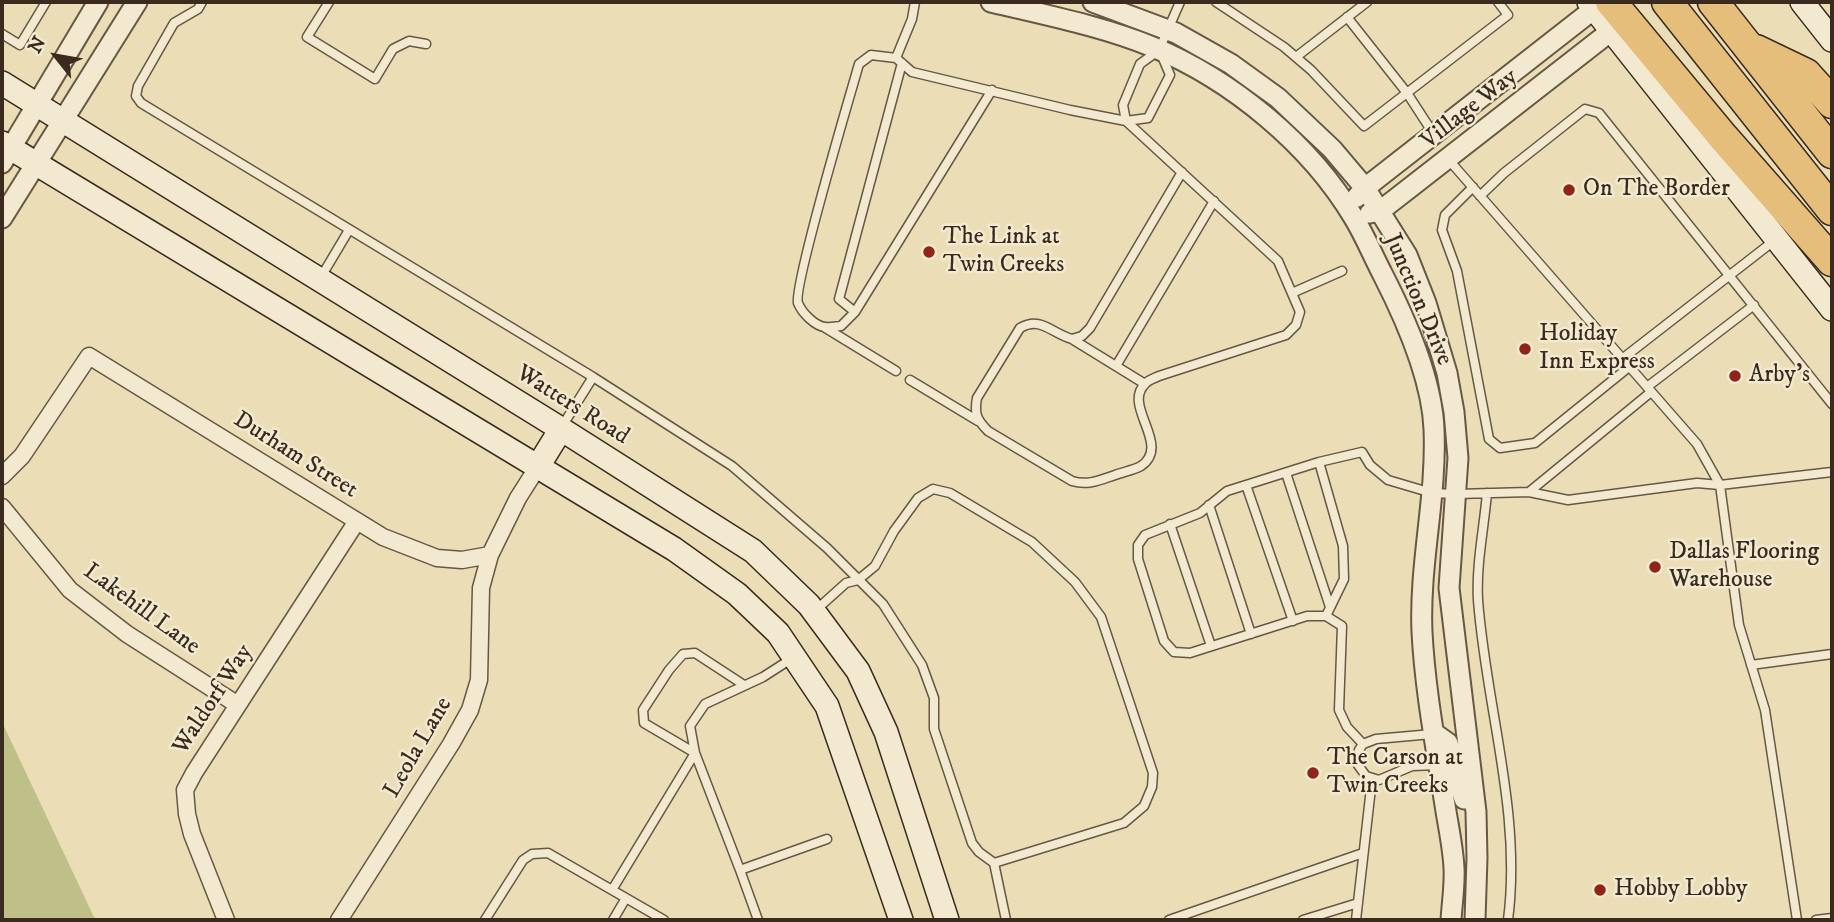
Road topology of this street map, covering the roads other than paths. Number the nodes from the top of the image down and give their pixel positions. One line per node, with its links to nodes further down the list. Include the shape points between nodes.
1 (46, 2): 19 (lane, via 20,45)
2 (99, 2): 30 (street)
3 (137, 2): 31 (street)
4 (202, 2): 47 (lane, via 174,23 136,96)
5 (329, 2): 21 (lane, via 307,37 374,79 393,49 409,41)
6 (915, 2): 25 (lane)
7 (991, 2): 23 (street, Junction Drive, via 1104,30)
8 (1093, 2): 18 (street, Junction Drive)
9 (1180, 2): 18 (lane)
10 (1216, 2): 24 (lane)
11 (1367, 2): 17 (lane)
12 (1498, 2): 28 (lane, via 1508,15)
13 (1668, 2): 43 (highway)
14 (1713, 2): 22 (highway)
15 (1802, 2): 20 (main road)
16 (1601, 11): 33 (street, Village Way); 36 (street, Village Way); 48 (main road); 49 (highway, via 1724,138)
17 (1347, 17): 24 (lane); 28 (lane)
18 (1168, 30): 23 (lane); 40 (street, Junction Drive, via 1231,64 1278,98 1332,149)
19 (2, 34)
20 (1832, 40)
21 (426, 44)
22 (1749, 47): 29 (highway, via 1806,74); 35 (highway)
23 (1159, 50): 32 (lane, via 1140,64 1123,105); 32 (lane, via 1170,75 1148,118); 45 (street, Junction Drive, via 1195,68 1283,131)
24 (1296, 57): 28 (lane, via 1364,126)
25 (899, 61): 27 (lane, via 912,72); 56 (lane, via 839,299); 57 (lane, via 871,55 859,64 797,302 807,317)
26 (2, 83): 30 (main road, Watters Road)
27 (992, 90): 32 (lane); 56 (lane)
28 (1406, 93): 33 (lane)
29 (1832, 103)
30 (37, 105): 31 (main road, Watters Road); 34 (street)
31 (63, 121): 37 (street); 52 (main road, Watters Road)
32 (1126, 121): 38 (lane)
33 (1433, 134): 40 (street, Village Way)
34 (5, 152): 37 (main road)
35 (1832, 153)
36 (1448, 159): 39 (lane); 44 (street, Village Way)
37 (36, 164): 46 (street); 71 (main road)
38 (1182, 172): 42 (lane); 58 (lane, via 1090,328)
39 (1472, 187): 41 (lane); 61 (lane, via 1445,215 1442,230 1457,271 1489,439 1500,448 1535,443)
40 (1364, 188): 44 (street, Junction Drive); 45 (street, Village Way)
41 (1480, 196): 51 (lane, via 1585,109 1599,113); 59 (lane)
42 (1214, 201): 53 (lane, via 1278,261); 60 (lane)
43 (1832, 210)
44 (1380, 211): 45 (street, Village Way); 80 (street, Junction Drive, via 1407,255 1447,373 1458,458)
45 (1350, 213): 78 (street, Junction Drive, via 1421,362 1434,426)
46 (2, 218)
47 (349, 230): 52 (lane); 63 (lane)
48 (1776, 239): 51 (lane); 55 (main road)
49 (1832, 261)
50 (1342, 271): 53 (lane)
51 (1730, 275): 54 (lane); 59 (lane)
52 (320, 280): 69 (main road, Watters Road)
53 (1292, 293): 65 (lane, via 1300,312 1286,335)
54 (1754, 305): 66 (lane); 67 (lane)
55 (1832, 309)
56 (855, 312): 57 (lane, via 841,326)
57 (824, 327): 62 (lane)
58 (1072, 339): 60 (lane); 68 (lane, via 1041,324 1020,328 977,398)
59 (1622, 359): 61 (lane)
60 (1116, 366): 65 (lane)
61 (1629, 366): 66 (lane)
62 (896, 371)
63 (593, 377): 69 (lane); 86 (lane, via 732,466)
64 (910, 380): 68 (lane)
65 (1145, 384): 68 (lane, via 1139,394 1150,436 1148,458 1140,466 1088,483 1072,481)
66 (1649, 389): 76 (lane, via 1697,444); 77 (lane)
67 (1832, 404)
68 (978, 421)
69 (561, 429): 71 (main road); 88 (main road, Watters Road, via 753,551)
70 (1319, 462): 72 (lane); 78 (lane, via 1362,452 1388,480); 87 (lane, via 1343,546 1344,579)
71 (537, 468): 85 (street, Leola Lane); 94 (main road, via 674,549 737,594 778,633)
72 (1286, 472): 75 (lane); 87 (lane)
73 (1832, 472): 76 (lane)
74 (2, 477): 83 (street, Durham Street, via 22,456 89,356)
75 (1246, 485): 81 (lane, via 1227,491); 90 (lane)
76 (1720, 485): 77 (lane, via 1697,483 1568,500); 95 (lane, via 1740,625)
77 (1529, 492): 79 (lane)
78 (1432, 493): 80 (lane); 98 (street, Junction Drive, via 1421,615)
79 (1487, 493): 80 (lane); 126 (lane, via 1478,598 1510,820)
80 (1457, 494): 104 (street, Junction Drive, via 1449,588)
81 (1209, 505): 84 (lane); 91 (lane)
82 (2, 507): 97 (street, Lakehill Lane, via 70,590 127,634)
83 (357, 521): 85 (street, Durham Street, via 383,537 437,558); 97 (street, Waldorf Way)
84 (1170, 524): 92 (lane); 92 (lane, via 1145,535 1138,545 1138,559 1164,642 1174,652 1190,653)
85 (490, 555): 113 (street, Leola Lane, via 481,588 479,680 470,710)
86 (858, 580): 88 (lane, via 846,583); 106 (lane, via 883,604 922,665 934,698 934,729 972,843); 106 (lane, via 876,566 918,498 933,489 950,493 1032,542 1075,582 1101,617 1153,773 1153,788 1144,806 1124,823)
87 (1330, 607): 89 (lane)
88 (814, 612): 119 (main road, Watters Road, via 859,671 886,732)
89 (1326, 616): 90 (lane); 99 (lane, via 1342,626 1339,710 1347,727)
90 (1293, 621): 91 (lane)
91 (1251, 634): 92 (lane)
92 (1211, 646)
93 (1832, 654): 95 (lane)
94 (794, 657): 96 (lane); 118 (main road, via 827,706)
95 (1751, 665): 127 (lane, via 1765,710)
96 (744, 685): 100 (lane, via 705,704 696,714 690,726); 100 (lane, via 695,653 683,654 669,670 643,710 645,723)
97 (238, 705): 112 (street, Waldorf Way, via 185,790 192,834)
98 (1434, 733): 99 (lane); 101 (street, Junction Drive); 104 (street, via 1448,743)
99 (1366, 742): 102 (lane, via 1359,750 1358,765)
100 (695, 754): 107 (lane); 108 (lane)
101 (1438, 765): 102 (lane, via 1412,766); 124 (street, Junction Drive, via 1454,867)
102 (1372, 779): 105 (lane)
103 (827, 839): 107 (lane)
104 (1477, 848): 125 (street, Junction Drive)
105 (1363, 853): 110 (lane); 121 (lane)
106 (994, 863): 120 (lane)
107 (740, 870): 117 (lane)
108 (612, 890): 109 (lane); 114 (lane, via 548,853 532,853)
109 (626, 898): 115 (lane); 116 (lane)
110 (1358, 903): 122 (lane); 123 (lane)
111 (1832, 918): 128 (lane)
112 (226, 920)
113 (339, 920)
114 (485, 920)
115 (613, 920)
116 (664, 920)
117 (758, 920)
118 (901, 920)
119 (947, 920)
120 (1006, 920)
121 (1169, 920)
122 (1303, 920)
123 (1356, 920)
124 (1451, 920)
125 (1475, 920)
126 (1508, 920)
127 (1797, 920)
128 (1816, 920)

